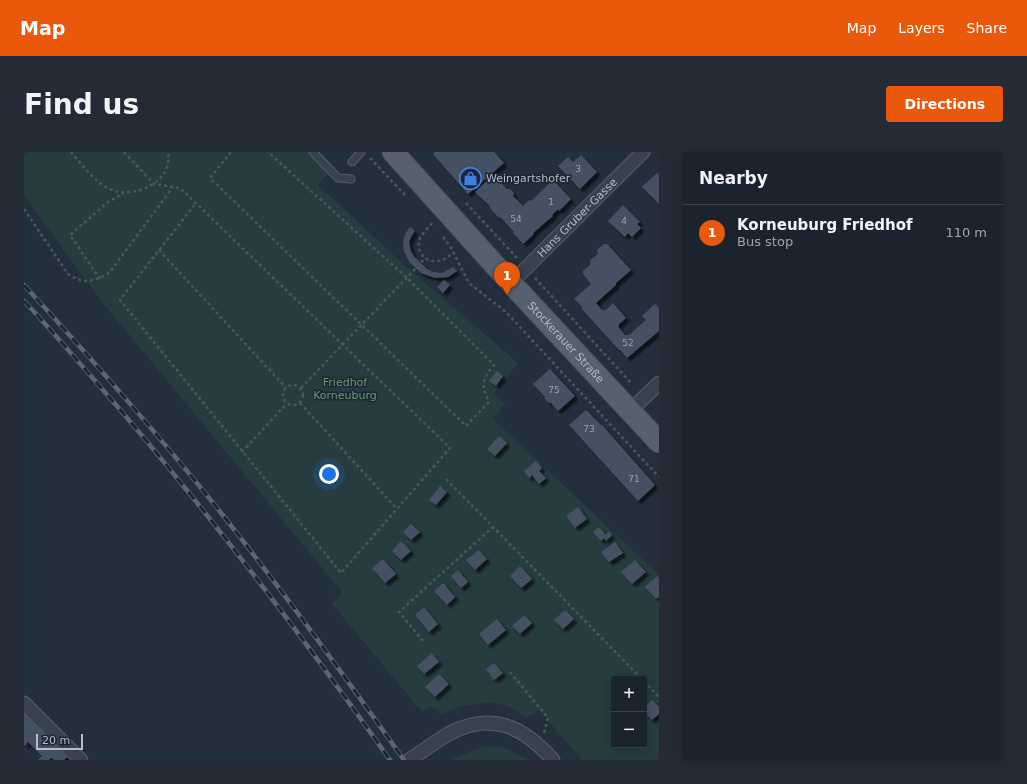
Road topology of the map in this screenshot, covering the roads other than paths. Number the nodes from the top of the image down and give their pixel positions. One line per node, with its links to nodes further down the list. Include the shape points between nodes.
1 (313, 152): 6 (lane, via 338,178)
2 (361, 152): 5 (lane)
3 (393, 152): 7 (main road, Stockerauer Straße)
4 (643, 152): 7 (street, Hans Gruber-Gasse)
5 (352, 162)
6 (351, 179)
7 (511, 283): 9 (main road, Stockerauer Straße)
8 (659, 383): 9 (street)
9 (638, 404): 10 (main road, Stockerauer Straße)
10 (659, 442)
11 (24, 703): 12 (street)
12 (82, 760)
13 (409, 760): 14 (street, via 450,733 476,724 489,723 515,728 540,745)
14 (553, 760)

